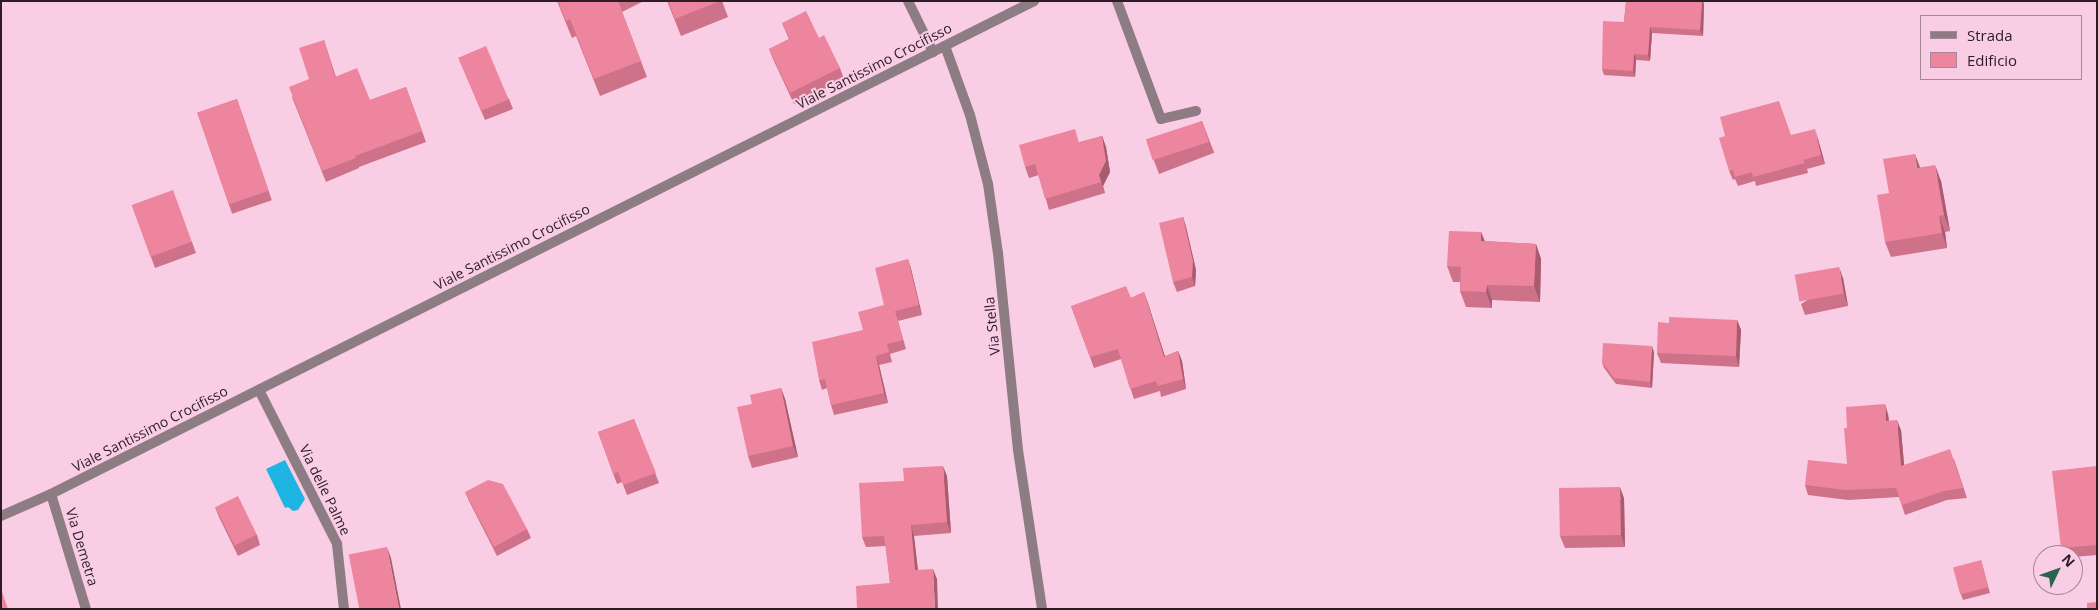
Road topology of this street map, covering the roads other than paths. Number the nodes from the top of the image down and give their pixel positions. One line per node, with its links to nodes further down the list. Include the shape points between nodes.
1 (908, 1): 5 (street)
2 (1034, 1): 4 (street, Viale Santissimo Crocifisso)
3 (1117, 1): 6 (street, via 1161,120)
4 (945, 46): 5 (street, Viale Santissimo Crocifisso); 12 (street, Via Stella, via 970,115 988,184 1018,450)
5 (934, 52): 7 (street, Viale Santissimo Crocifisso)
6 (1196, 111)
7 (259, 390): 8 (street, Viale Santissimo Crocifisso); 11 (street, Via delle Palme, via 337,544)
8 (51, 494): 9 (street, Viale Santissimo Crocifisso); 10 (street, Via Demetra)
9 (1, 516)
10 (86, 609)
11 (344, 609)
12 (1042, 609)

